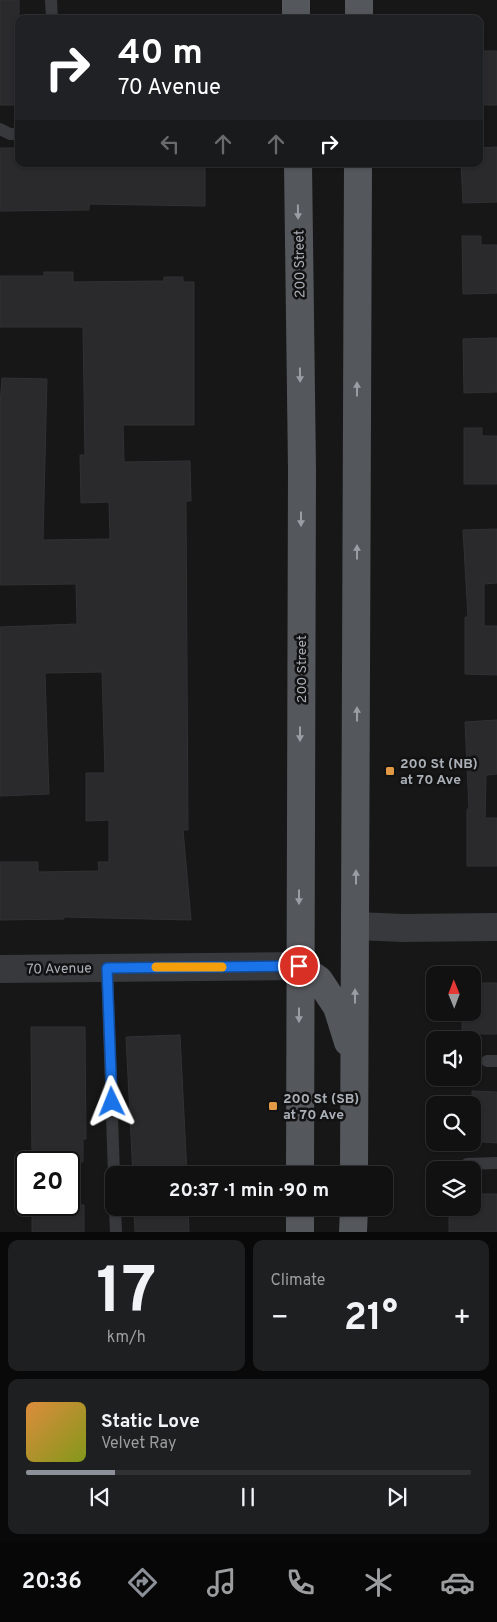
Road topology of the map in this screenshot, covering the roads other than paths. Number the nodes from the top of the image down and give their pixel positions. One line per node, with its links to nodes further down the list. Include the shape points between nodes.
1 (51, 0): 4 (lane)
2 (296, 0): 5 (main road)
3 (359, 0): 6 (main road)
4 (52, 15)
5 (296, 15)
6 (358, 15)
7 (0, 129): 8 (lane)
8 (15, 134)
9 (298, 167): 13 (main road, 200 Street, one-way to 13, via 302,470)
10 (358, 167): 11 (main road, one-way to 10)
11 (356, 926): 12 (street); 16 (main road, one-way to 11)
12 (497, 927)
13 (299, 966): 14 (street, 70 Avenue); 16 (main road, via 319,980 337,1006); 20 (main road, 200 Street, one-way to 20)
14 (107, 968): 15 (street, 70 Avenue); 19 (lane)
15 (0, 969)
16 (355, 1062): 21 (main road)
17 (497, 1163): 18 (lane)
18 (481, 1164)
19 (114, 1166)
20 (300, 1166)
21 (354, 1166)
22 (115, 1216): 25 (lane)
23 (300, 1216): 26 (main road)
24 (354, 1216): 27 (main road)
25 (116, 1232)
26 (300, 1232)
27 (354, 1232)

